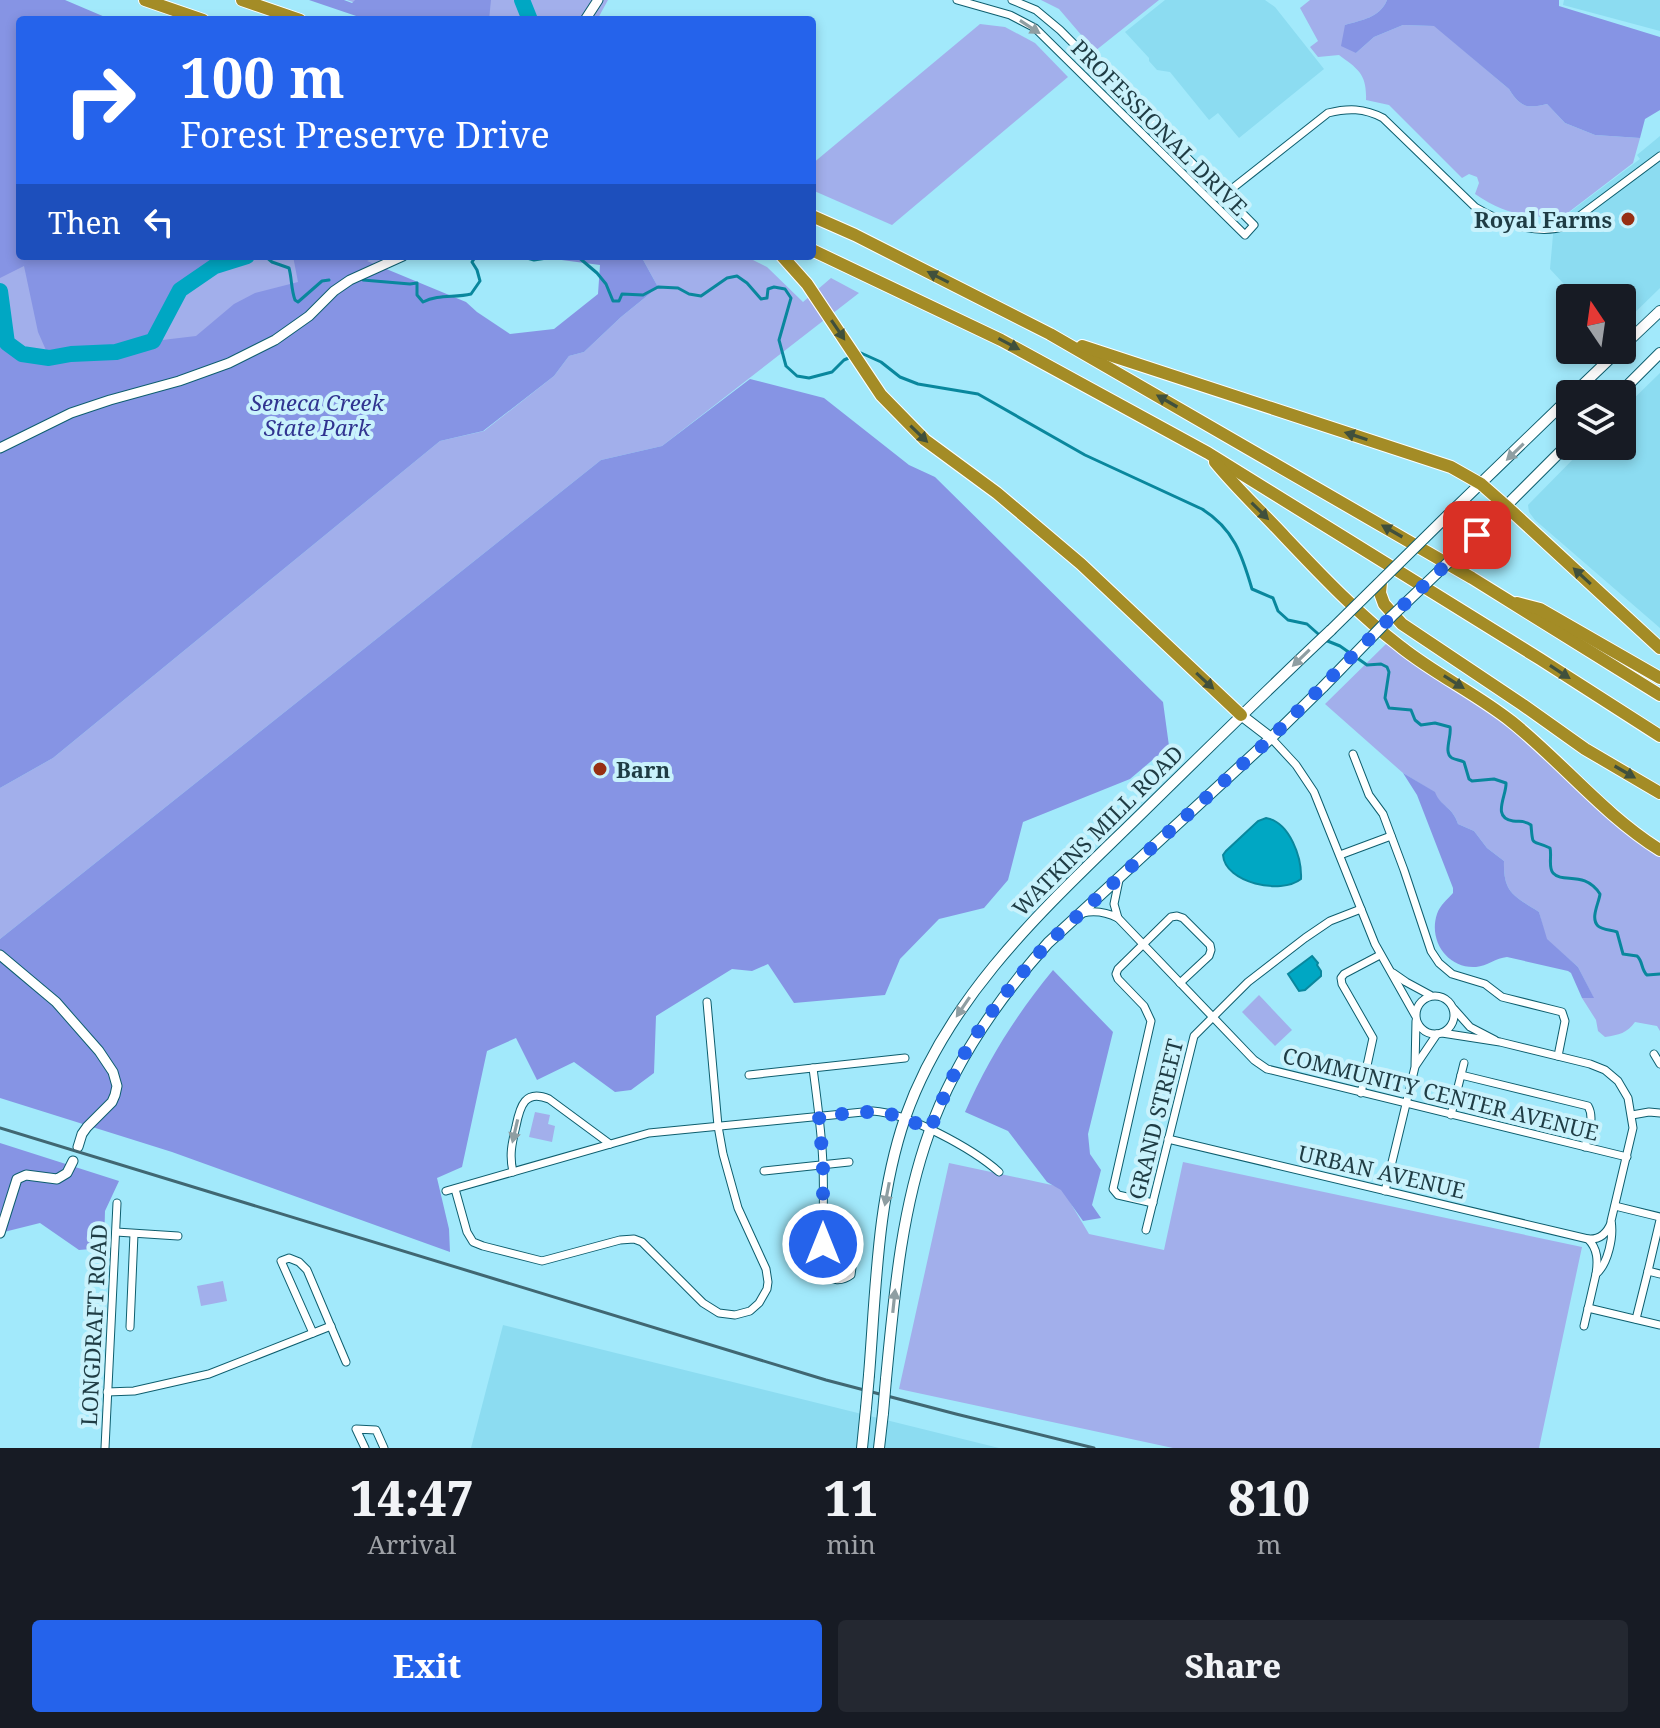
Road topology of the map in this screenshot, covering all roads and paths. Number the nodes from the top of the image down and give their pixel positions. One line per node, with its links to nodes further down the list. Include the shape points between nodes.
1 (145, 0): 5 (highway)
2 (242, 0): 6 (highway)
3 (957, 0): 8 (street, PROFESSIONAL DRIVE, one-way to 8, via 1035,28 1245,235 1254,225)
4 (1012, 0): 8 (street, PROFESSIONAL DRIVE, via 1036,10 1060,30)
5 (191, 16)
6 (288, 16)
7 (1660, 156): 8 (street, via 1566,226 1519,226 1475,207 1383,118 1370,111 1342,109 1328,113)
8 (1224, 195)
9 (816, 218): 15 (highway, one-way to 9)
10 (816, 252): 22 (highway, one-way to 22, via 1001,340)
11 (394, 260): 21 (street, via 350,280 275,340 229,363 71,413)
12 (786, 260): 32 (highway, one-way to 32, via 881,395 925,440 1081,564)
13 (1660, 311): 14 (main road, WATKINS MILL ROAD)
14 (1636, 333)
15 (1050, 334): 24 (highway, one-way to 15, via 1451,467); 27 (highway, one-way to 15)
16 (1660, 353): 19 (main road)
17 (1603, 364): 18 (main road, WATKINS MILL ROAD)
18 (1587, 380)
19 (1633, 380)
20 (1556, 410): 24 (main road, WATKINS MILL ROAD, one-way to 24)
21 (0, 448)
22 (1208, 453): 33 (highway, one-way to 33); 40 (highway, one-way to 40, via 1348,601 1401,648 1519,727 1614,817)
23 (1556, 456): 25 (main road, WATKINS MILL ROAD)
24 (1481, 484): 25 (highway); 26 (main road, WATKINS MILL ROAD, bridge)
25 (1506, 506): 28 (main road, WATKINS MILL ROAD, bridge); 29 (highway, one-way to 25)
26 (1381, 582): 28 (highway, via 1384,604); 32 (main road, WATKINS MILL ROAD, one-way to 32, bridge)
27 (1506, 600): 30 (highway, via 1540,609); 31 (highway)
28 (1397, 620): 34 (main road, WATKINS MILL ROAD, bridge); 38 (highway, one-way to 38, via 1585,749)
29 (1660, 648)
30 (1660, 678)
31 (1660, 695)
32 (1241, 715): 34 (main road); 73 (main road, WATKINS MILL ROAD, one-way to 73, via 1010,945 941,1041)
33 (1660, 736)
34 (1271, 738): 41 (street, via 1314,792); 42 (main road, WATKINS MILL ROAD)
35 (1353, 754): 37 (street)
36 (1367, 761): 37 (street)
37 (1358, 765): 39 (street)
38 (1660, 793)
39 (1391, 836): 41 (street); 59 (street, via 1436,960 1452,974 1482,983 1502,997 1562,1012)
40 (1660, 850)
41 (1340, 855): 43 (street)
42 (1121, 875): 44 (main road, WATKINS MILL ROAD); 45 (street, via 1114,904)
43 (1361, 909): 48 (street); 54 (street, GRAND STREET, via 1313,931)
44 (1077, 915): 45 (street, via 1096,911); 75 (main road, WATKINS MILL ROAD, via 1023,972 983,1025)
45 (1118, 918): 46 (street, COMMUNITY CENTER AVENUE)
46 (1143, 945): 50 (street, COMMUNITY CENTER AVENUE); 50 (street, via 1174,916 1181,916 1201,936 1211,953); 89 (street, via 1116,974 1148,1011 1151,1027 1113,1189 1118,1195)
47 (0, 955): 78 (street, via 56,1002 113,1072 117,1086 112,1102 87,1127)
48 (1380, 955): 49 (street); 67 (street, via 1341,978 1373,1038)
49 (1388, 969): 51 (street); 55 (street)
50 (1180, 983): 54 (street, COMMUNITY CENTER AVENUE)
51 (1432, 996): 53 (street); 55 (street, via 1421,1000)
52 (707, 1002): 74 (street)
53 (1453, 1007): 56 (street, via 1453,1023); 57 (street, via 1470,1027)
54 (1212, 1016): 67 (street, COMMUNITY CENTER AVENUE, via 1267,1069); 76 (street, GRAND STREET, via 1192,1041)
55 (1415, 1018): 56 (street, via 1426,1033); 63 (street)
56 (1439, 1034): 57 (street); 63 (street)
57 (1500, 1042): 59 (street)
58 (1654, 1054): 62 (street)
59 (1558, 1056): 71 (street, via 1612,1075 1626,1092)
60 (905, 1058): 64 (street)
61 (1464, 1063): 66 (street)
62 (1660, 1064)
63 (1415, 1067): 68 (street)
64 (813, 1068): 65 (street); 72 (street)
65 (749, 1075)
66 (1461, 1075): 70 (street); 79 (street, via 1588,1106 1592,1117)
67 (1361, 1093): 68 (street, COMMUNITY CENTER AVENUE)
68 (1406, 1104): 70 (street, COMMUNITY CENTER AVENUE); 87 (street)
69 (1660, 1113): 71 (street)
70 (1451, 1115): 79 (street, COMMUNITY CENTER AVENUE)
71 (1632, 1115): 80 (street)
72 (819, 1116): 73 (street, via 873,1111); 74 (street); 83 (street)
73 (905, 1118): 75 (street); 115 (main road, WATKINS MILL ROAD, one-way to 115, bridge, via 882,1222)
74 (718, 1126): 77 (street, via 649,1133); 85 (street, via 733,1194 768,1275 759,1303 741,1314 710,1309 634,1239 542,1261 473,1242 451,1190)
75 (930, 1130): 86 (street, via 984,1158); 116 (main road, WATKINS MILL ROAD, one-way to 75, bridge, via 903,1239)
76 (1168, 1139): 87 (street, URBAN AVENUE); 89 (street, GRAND STREET)
77 (610, 1144): 85 (street); 85 (street, one-way to 85, via 549,1099 534,1096 519,1111 510,1152)
78 (78, 1147)
79 (1585, 1147): 80 (street, COMMUNITY CENTER AVENUE)
80 (1627, 1157): 90 (street)
81 (73, 1161): 95 (street, via 57,1179 17,1179)
82 (849, 1162): 83 (street)
83 (823, 1164): 84 (street); 99 (street)
84 (764, 1171)
85 (513, 1172)
86 (999, 1172)
87 (1385, 1191): 98 (street, URBAN AVENUE)
88 (117, 1203): 94 (street, LONGDRAFT ROAD)
89 (1153, 1203): 93 (street, GRAND STREET)
90 (1615, 1206): 91 (street); 92 (street)
91 (1660, 1218): 100 (street)
92 (1611, 1221): 98 (street, via 1602,1236); 101 (street, via 1604,1264)
93 (1146, 1230)
94 (116, 1232): 96 (street); 111 (street, LONGDRAFT ROAD)
95 (0, 1233)
96 (134, 1234): 97 (street); 108 (street)
97 (178, 1236)
98 (1588, 1239): 101 (street, via 1596,1253)
99 (824, 1253): 99 (street, via 830,1278 851,1275 853,1260 848,1253)
100 (1648, 1271): 102 (street); 104 (street)
101 (1596, 1274): 103 (street)
102 (1660, 1274)
103 (1588, 1308): 104 (street); 107 (street)
104 (1636, 1319): 105 (street)
105 (1660, 1325)
106 (331, 1326): 109 (street); 109 (street, via 307,1270 289,1258 281,1261); 110 (street)
107 (1584, 1326)
108 (130, 1327)
109 (313, 1333): 111 (street, via 209,1374)
110 (346, 1362)
111 (107, 1392): 112 (street, LONGDRAFT ROAD)
112 (105, 1448)
113 (365, 1448): 114 (street, via 356,1429 376,1430)
114 (384, 1448)
115 (862, 1448)
116 (879, 1448)

